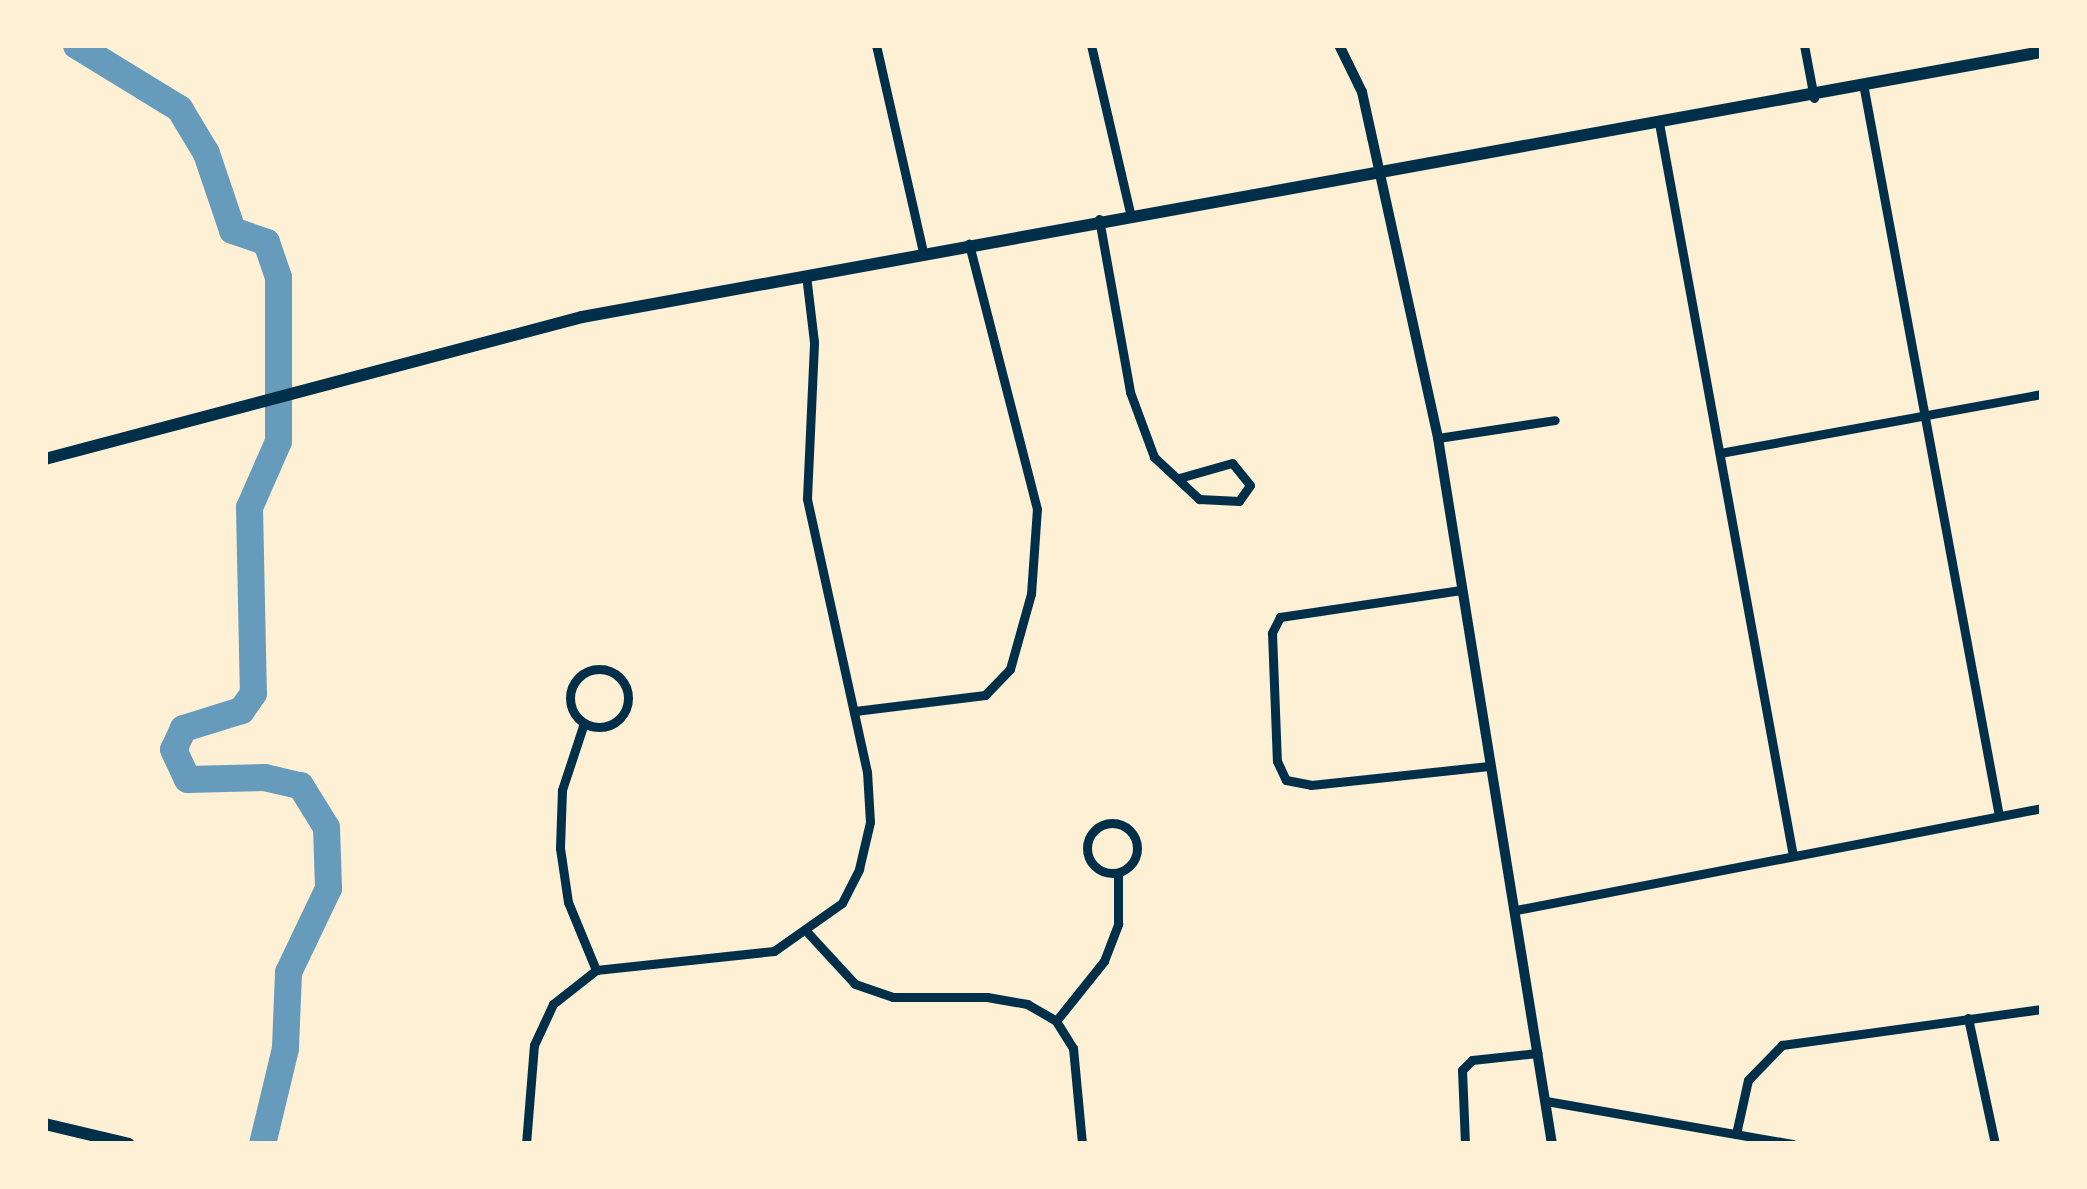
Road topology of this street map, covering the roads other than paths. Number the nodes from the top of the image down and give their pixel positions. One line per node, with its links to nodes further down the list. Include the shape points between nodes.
1 (876, 45): 13 (street)
2 (1091, 45): 10 (street)
3 (1339, 45): 9 (street, via 1362,92)
4 (1804, 45): 7 (street)
5 (2042, 52): 6 (main road)
6 (1864, 88): 7 (main road); 16 (street)
7 (1814, 98): 8 (main road)
8 (1659, 122): 9 (main road); 19 (street)
9 (1378, 171): 10 (main road); 18 (street)
10 (1130, 213): 11 (main road)
11 (1099, 219): 12 (main road); 21 (street, via 1139,424 1154,457)
12 (969, 244): 13 (main road); 23 (street, via 1037,509 1031,594 1010,669 985,695)
13 (923, 252): 14 (main road)
14 (806, 275): 20 (main road, via 582,317); 23 (street, via 814,342 807,498)
15 (2042, 394): 16 (street)
16 (1926, 416): 19 (street); 27 (street)
17 (1555, 420): 18 (street)
18 (1438, 437): 22 (street)
19 (1720, 453): 28 (street)
20 (45, 459)
21 (1179, 478): 21 (street, via 1188,495 1220,501 1245,499 1250,484 1232,463)
22 (1461, 590): 25 (street); 25 (street, via 1280,616 1272,633 1276,761 1286,781 1311,785)
23 (855, 711): 31 (street, via 870,822 842,903)
24 (584, 723): 24 (street, via 610,725 625,710 627,691 616,675 593,670 573,686 572,708); 32 (street, via 562,790 560,848 568,902)
25 (1490, 766): 30 (street)
26 (2042, 808): 27 (street)
27 (1999, 816): 28 (street)
28 (1792, 856): 30 (street)
29 (1118, 873): 29 (street, via 1101,871 1088,856 1100,826 1117,824 1136,840 1136,859); 35 (street, via 1118,924 1104,961)
30 (1516, 910): 36 (street)
31 (808, 933): 32 (street, via 774,951); 35 (street, via 855,984 892,997 1027,1004)
32 (596, 970): 41 (street, via 553,1004 534,1045)
33 (2042, 1009): 34 (street)
34 (1968, 1018): 39 (street, via 1781,1045 1748,1080); 46 (street)
35 (1056, 1021): 42 (street, via 1073,1048)
36 (1538, 1053): 37 (street); 43 (street, via 1472,1060 1462,1070)
37 (1546, 1101): 39 (street); 44 (street)
38 (45, 1124): 40 (main road)
39 (1736, 1134): 45 (street)
40 (129, 1144)
41 (526, 1144)
42 (1082, 1144)
43 (1465, 1144)
44 (1552, 1144)
45 (1792, 1144)
46 (1995, 1144)

